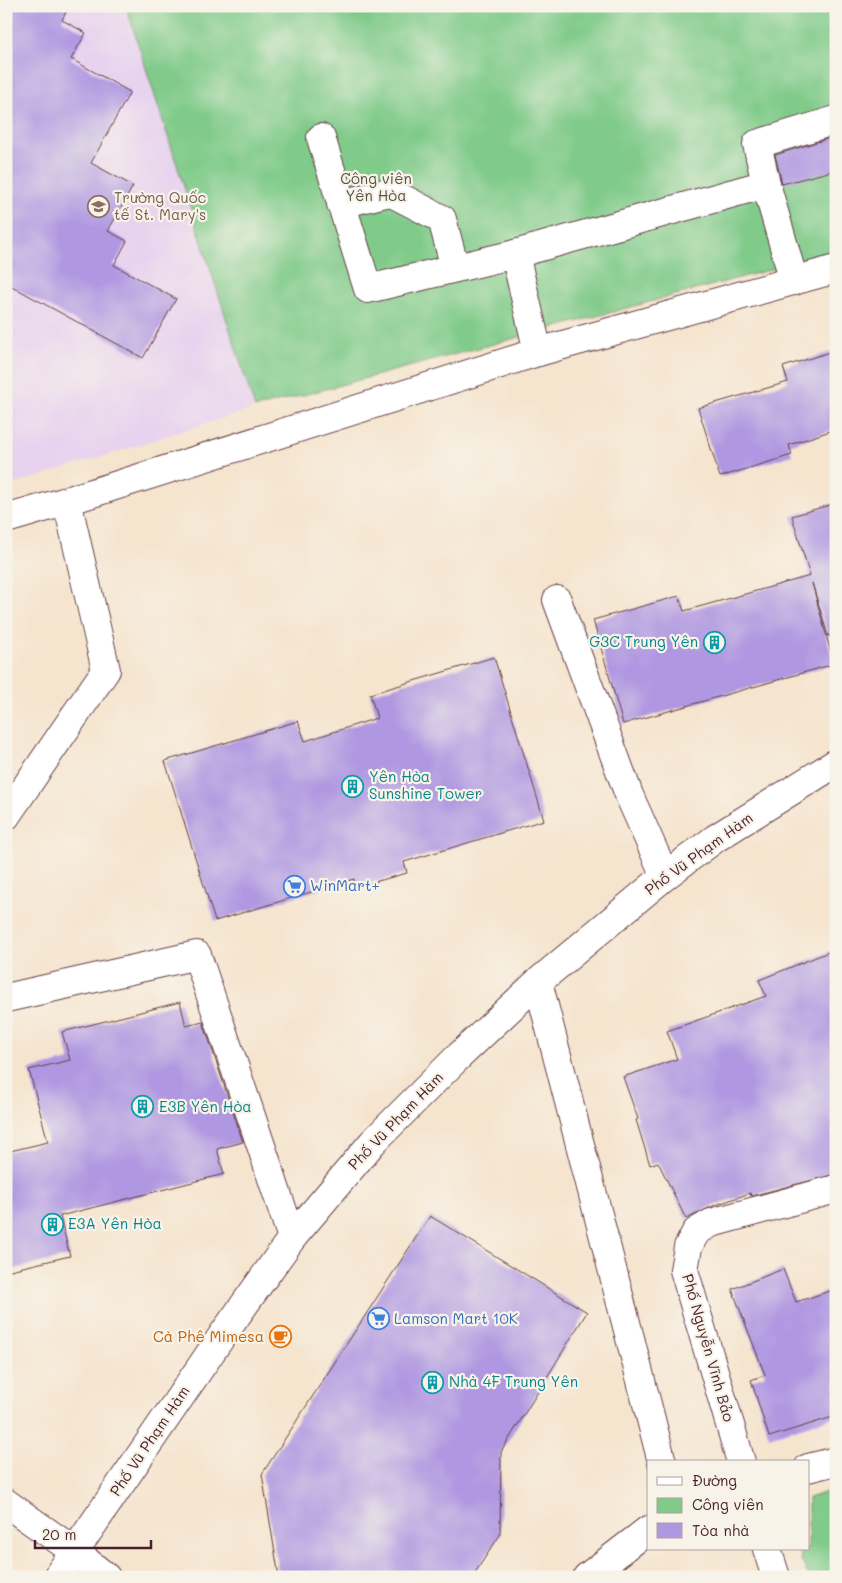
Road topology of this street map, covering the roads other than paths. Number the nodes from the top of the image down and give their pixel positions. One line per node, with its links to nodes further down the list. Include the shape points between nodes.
1 (836, 120): 3 (street, via 757,144)
2 (321, 138): 4 (street)
3 (766, 184): 5 (street); 8 (street)
4 (341, 204): 6 (street, via 390,192 442,219); 6 (street, via 368,289)
5 (515, 254): 6 (street); 9 (street)
6 (455, 268)
7 (836, 269): 8 (street)
8 (794, 281): 9 (street)
9 (538, 352): 10 (street)
10 (67, 502): 11 (street); 14 (street, via 106,670)
11 (6, 519)
12 (557, 600): 15 (street, via 628,794)
13 (836, 763): 15 (street, Phố Vũ Phạm Hàm, via 716,838)
14 (6, 816)
15 (665, 876): 16 (street, Phố Vũ Phạm Hàm)
16 (538, 982): 19 (street, Phố Vũ Phạm Hàm, via 373,1142); 20 (street)
17 (6, 998): 19 (street, via 197,955)
18 (836, 1189): 21 (street, Phố Nguyễn Vĩnh Bảo, via 712,1223 696,1232 688,1247 684,1270)
19 (292, 1238): 27 (street, Phố Vũ Phạm Hàm)
20 (661, 1460)
21 (740, 1460)
22 (836, 1461): 23 (street)
23 (810, 1468)
24 (6, 1503): 27 (street)
25 (647, 1531): 30 (street)
26 (767, 1550): 31 (street)
27 (74, 1551): 28 (street, Phố Vũ Phạm Hàm); 29 (street)
28 (57, 1577)
29 (106, 1577)
30 (587, 1577)
31 (776, 1577)

